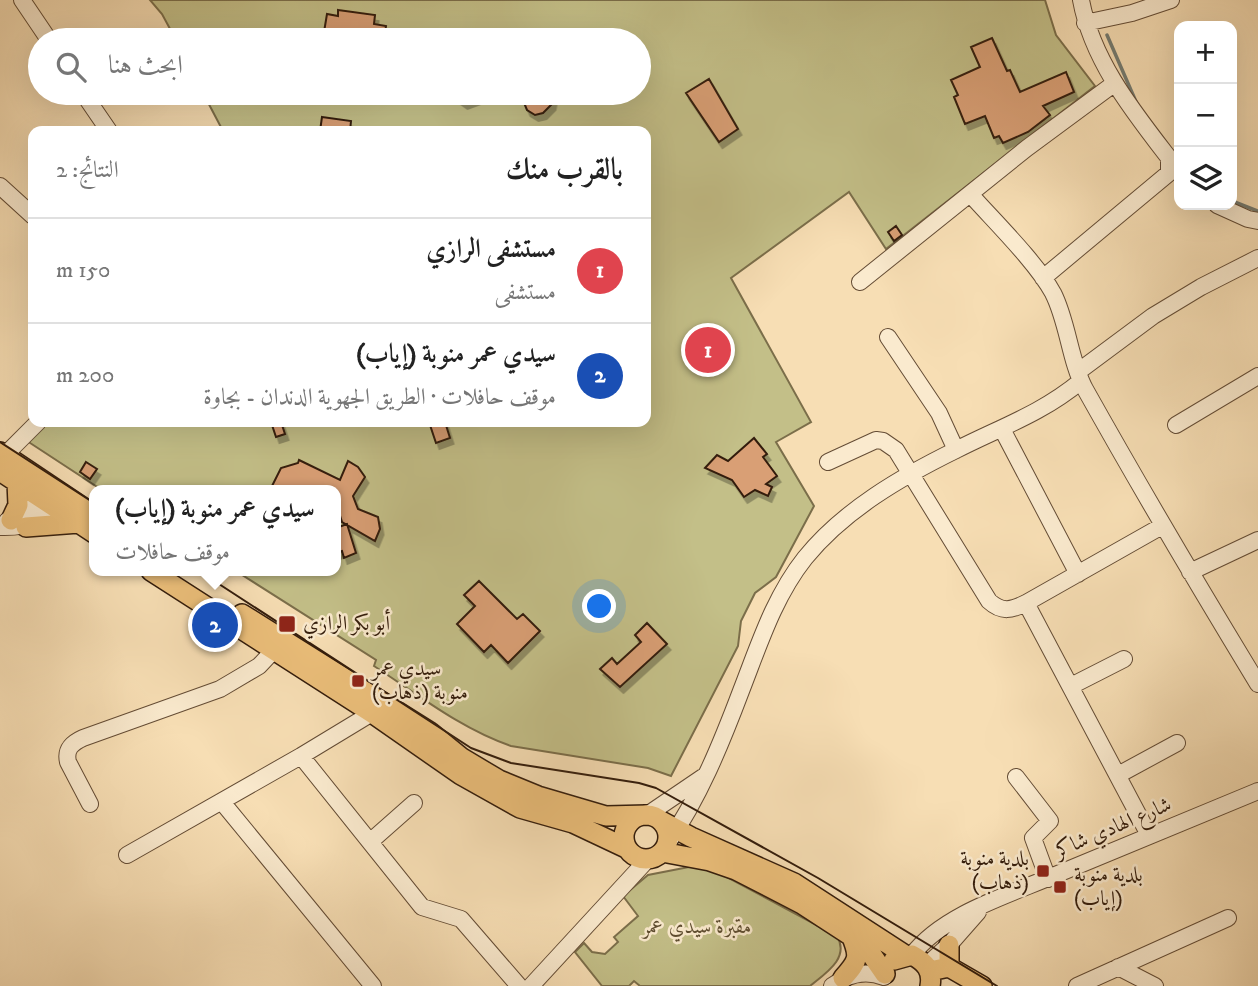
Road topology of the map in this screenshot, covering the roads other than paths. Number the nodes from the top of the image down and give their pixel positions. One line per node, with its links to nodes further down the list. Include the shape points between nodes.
1 (22, 0): 5 (street)
2 (1081, 0): 4 (street)
3 (1171, 0): 4 (street)
4 (1085, 23): 6 (street)
5 (41, 28)
6 (1115, 83): 9 (street); 12 (street)
7 (91, 105): 8 (street)
8 (106, 126)
9 (1174, 170)
10 (1174, 173): 17 (street)
11 (0, 186): 14 (street)
12 (971, 195): 17 (street); 18 (street)
13 (1227, 210): 15 (street)
14 (28, 211)
15 (1258, 221)
16 (1258, 258): 20 (street, via 1153,316)
17 (1043, 278): 20 (street, via 1060,310)
18 (860, 282)
19 (888, 337): 25 (street, via 939,413)
20 (1080, 376): 24 (street, via 1046,407); 32 (street)
21 (1258, 376): 22 (street)
22 (1176, 425)
23 (34, 427): 27 (street)
24 (1002, 429): 25 (street); 35 (street)
25 (956, 450): 28 (street)
26 (828, 462): 28 (street, via 883,441 896,450)
27 (5, 465): 29 (main road); 29 (main road); 30 (main road, via 18,505)
28 (910, 474): 38 (street, via 989,601 1006,610); 46 (street, via 840,523 790,578)
29 (52, 496): 30 (street); 31 (main road)
30 (9, 524): 31 (main road)
31 (89, 524)
32 (1162, 526): 34 (street); 35 (street)
33 (1258, 540): 34 (street)
34 (1190, 572): 41 (street)
35 (1078, 574): 38 (street)
36 (159, 576): 39 (main road)
37 (183, 576): 43 (main road)
38 (1026, 603): 42 (street)
39 (274, 650): 43 (main road); 52 (street, via 259,666 220,689 71,745 66,756)
40 (1125, 659): 42 (street)
41 (1258, 684)
42 (1071, 686): 47 (street)
43 (377, 707): 45 (street); 54 (main road, via 430,732 499,780 606,816); 54 (main road, via 461,775 520,808)
44 (1177, 743): 47 (street)
45 (301, 756): 50 (street); 55 (street)
46 (705, 775): 54 (street); 54 (street)
47 (1118, 775): 53 (street)
48 (1016, 776): 57 (street, via 1050,821 1033,838)
49 (1258, 791): 53 (street, شارع الهادي شاكر)
50 (222, 802): 56 (street); 68 (street)
51 (414, 803): 55 (street)
52 (90, 804)
53 (1149, 835): 57 (street, شارع الهادي شاكر)
54 (652, 840): 60 (main road, via 736,870); 64 (main road, via 794,883); 70 (street, via 635,861 633,876)
55 (370, 841): 69 (street, via 422,907 461,919)
56 (127, 855)
57 (1048, 878): 58 (street, شارع الهادي شاكر)
58 (986, 905): 61 (street, شارع الهادي شاكر); 64 (street, شارع الهادي شاكر, via 922,941)
59 (1228, 918): 63 (street)
60 (851, 935): 65 (main road, via 865,945); 66 (main road, via 857,960)
61 (949, 945): 62 (main road); 64 (street, شارع الهادي شاكر)
62 (949, 967): 64 (main road); 67 (main road)
63 (1118, 967): 71 (street); 72 (street)
64 (923, 970): 65 (main road, via 890,964); 67 (main road)
65 (885, 979): 66 (street, via 871,972)
66 (838, 982)
67 (979, 984)
68 (373, 986)
69 (519, 986)
70 (531, 986)
71 (1077, 986)
72 (1155, 986)

